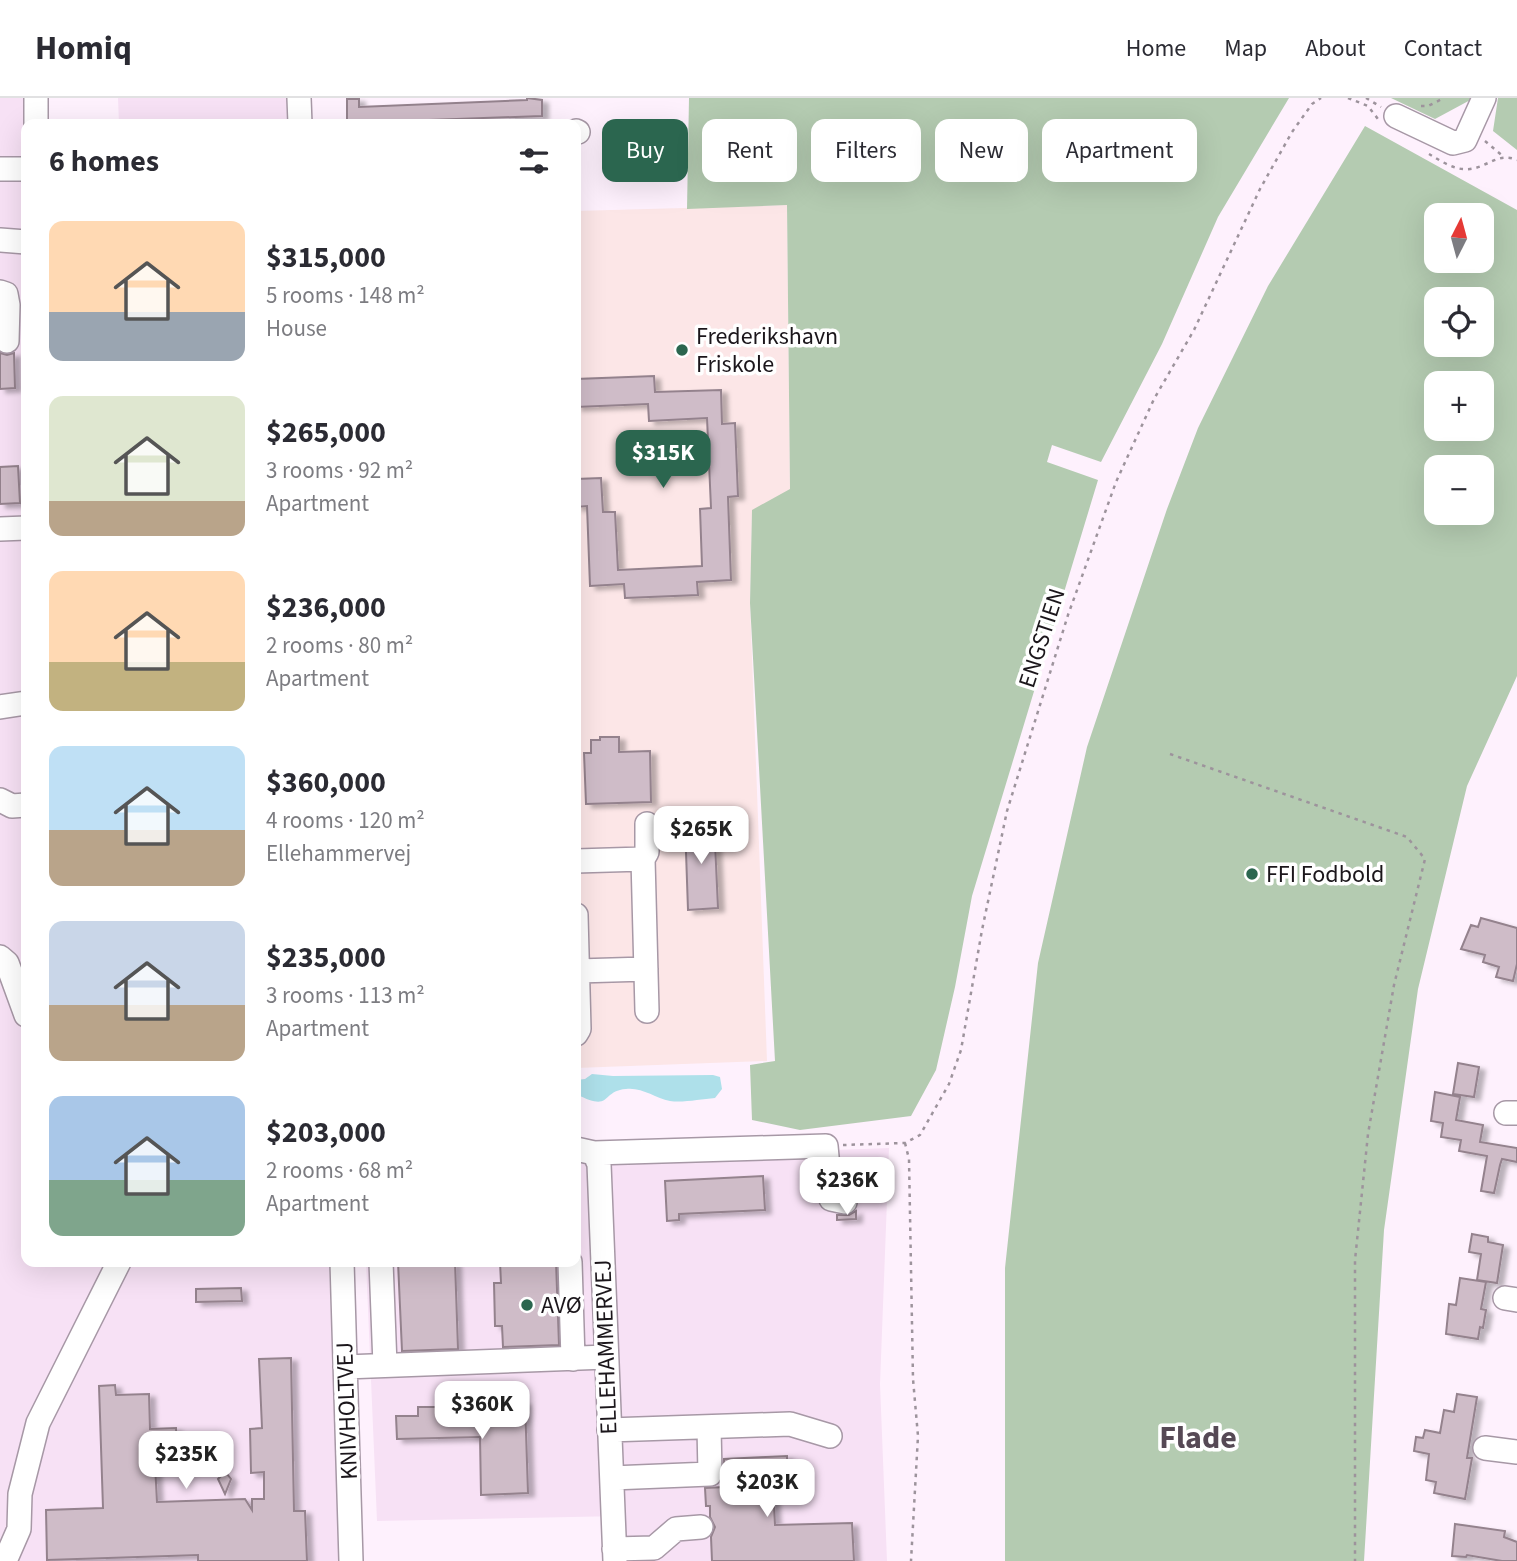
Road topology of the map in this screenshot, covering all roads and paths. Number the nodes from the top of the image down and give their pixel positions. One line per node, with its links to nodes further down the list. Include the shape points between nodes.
1 (36, 98): 7 (street)
2 (299, 98): 8 (street)
3 (1321, 98): 32 (path, ENGSTIEN, via 1292,132 1260,189 1116,482 1068,615 1007,811 961,1050 949,1084 920,1135)
4 (1444, 98): 6 (path)
5 (1484, 98): 9 (street)
6 (1404, 109): 9 (street, via 1453,143 1465,140)
7 (36, 119)
8 (300, 119)
9 (1469, 132): 10 (path)
10 (1504, 157)
11 (0, 169): 12 (street)
12 (21, 169)
13 (0, 240): 14 (street)
14 (21, 242)
15 (11, 300): 16 (street)
16 (6, 341)
17 (21, 528): 18 (street)
18 (0, 529)
19 (21, 704): 20 (street)
20 (0, 707)
21 (1170, 754): 57 (path, via 1407,837 1425,859 1392,999 1368,1134 1355,1260)
22 (0, 800): 23 (street)
23 (21, 805)
24 (648, 824): 25 (street)
25 (643, 859): 26 (street); 28 (street)
26 (581, 861)
27 (0, 957): 30 (street, via 7,963)
28 (646, 969): 29 (street); 31 (street)
29 (581, 971)
30 (21, 1001)
31 (647, 1011)
32 (905, 1143): 33 (path); 56 (path, via 918,1436)
33 (826, 1146): 34 (street); 35 (street, via 831,1199)
34 (585, 1151): 40 (street, ELLEHAMMERVEJ, via 598,1164)
35 (845, 1202)
36 (116, 1267): 50 (street, via 38,1423)
37 (342, 1267): 43 (street, KNIVHOLTVEJ)
38 (381, 1267): 42 (street)
39 (570, 1267): 41 (street)
40 (606, 1357): 41 (street); 45 (street, ELLEHAMMERVEJ)
41 (573, 1359): 42 (street)
42 (385, 1365): 43 (street)
43 (345, 1367): 55 (street, KNIVHOLTVEJ)
44 (709, 1427): 45 (street); 46 (street, via 790,1424); 49 (street, via 710,1474)
45 (609, 1430): 49 (street, ELLEHAMMERVEJ)
46 (830, 1436)
47 (1485, 1448): 48 (street)
48 (1517, 1452)
49 (612, 1478): 52 (street, ELLEHAMMERVEJ)
50 (10, 1494): 54 (street, via 19,1529)
51 (701, 1527): 53 (street, via 676,1528)
52 (614, 1555): 53 (street)
53 (654, 1555)
54 (5, 1561)
55 (351, 1561)
56 (911, 1561)
57 (1355, 1561)

